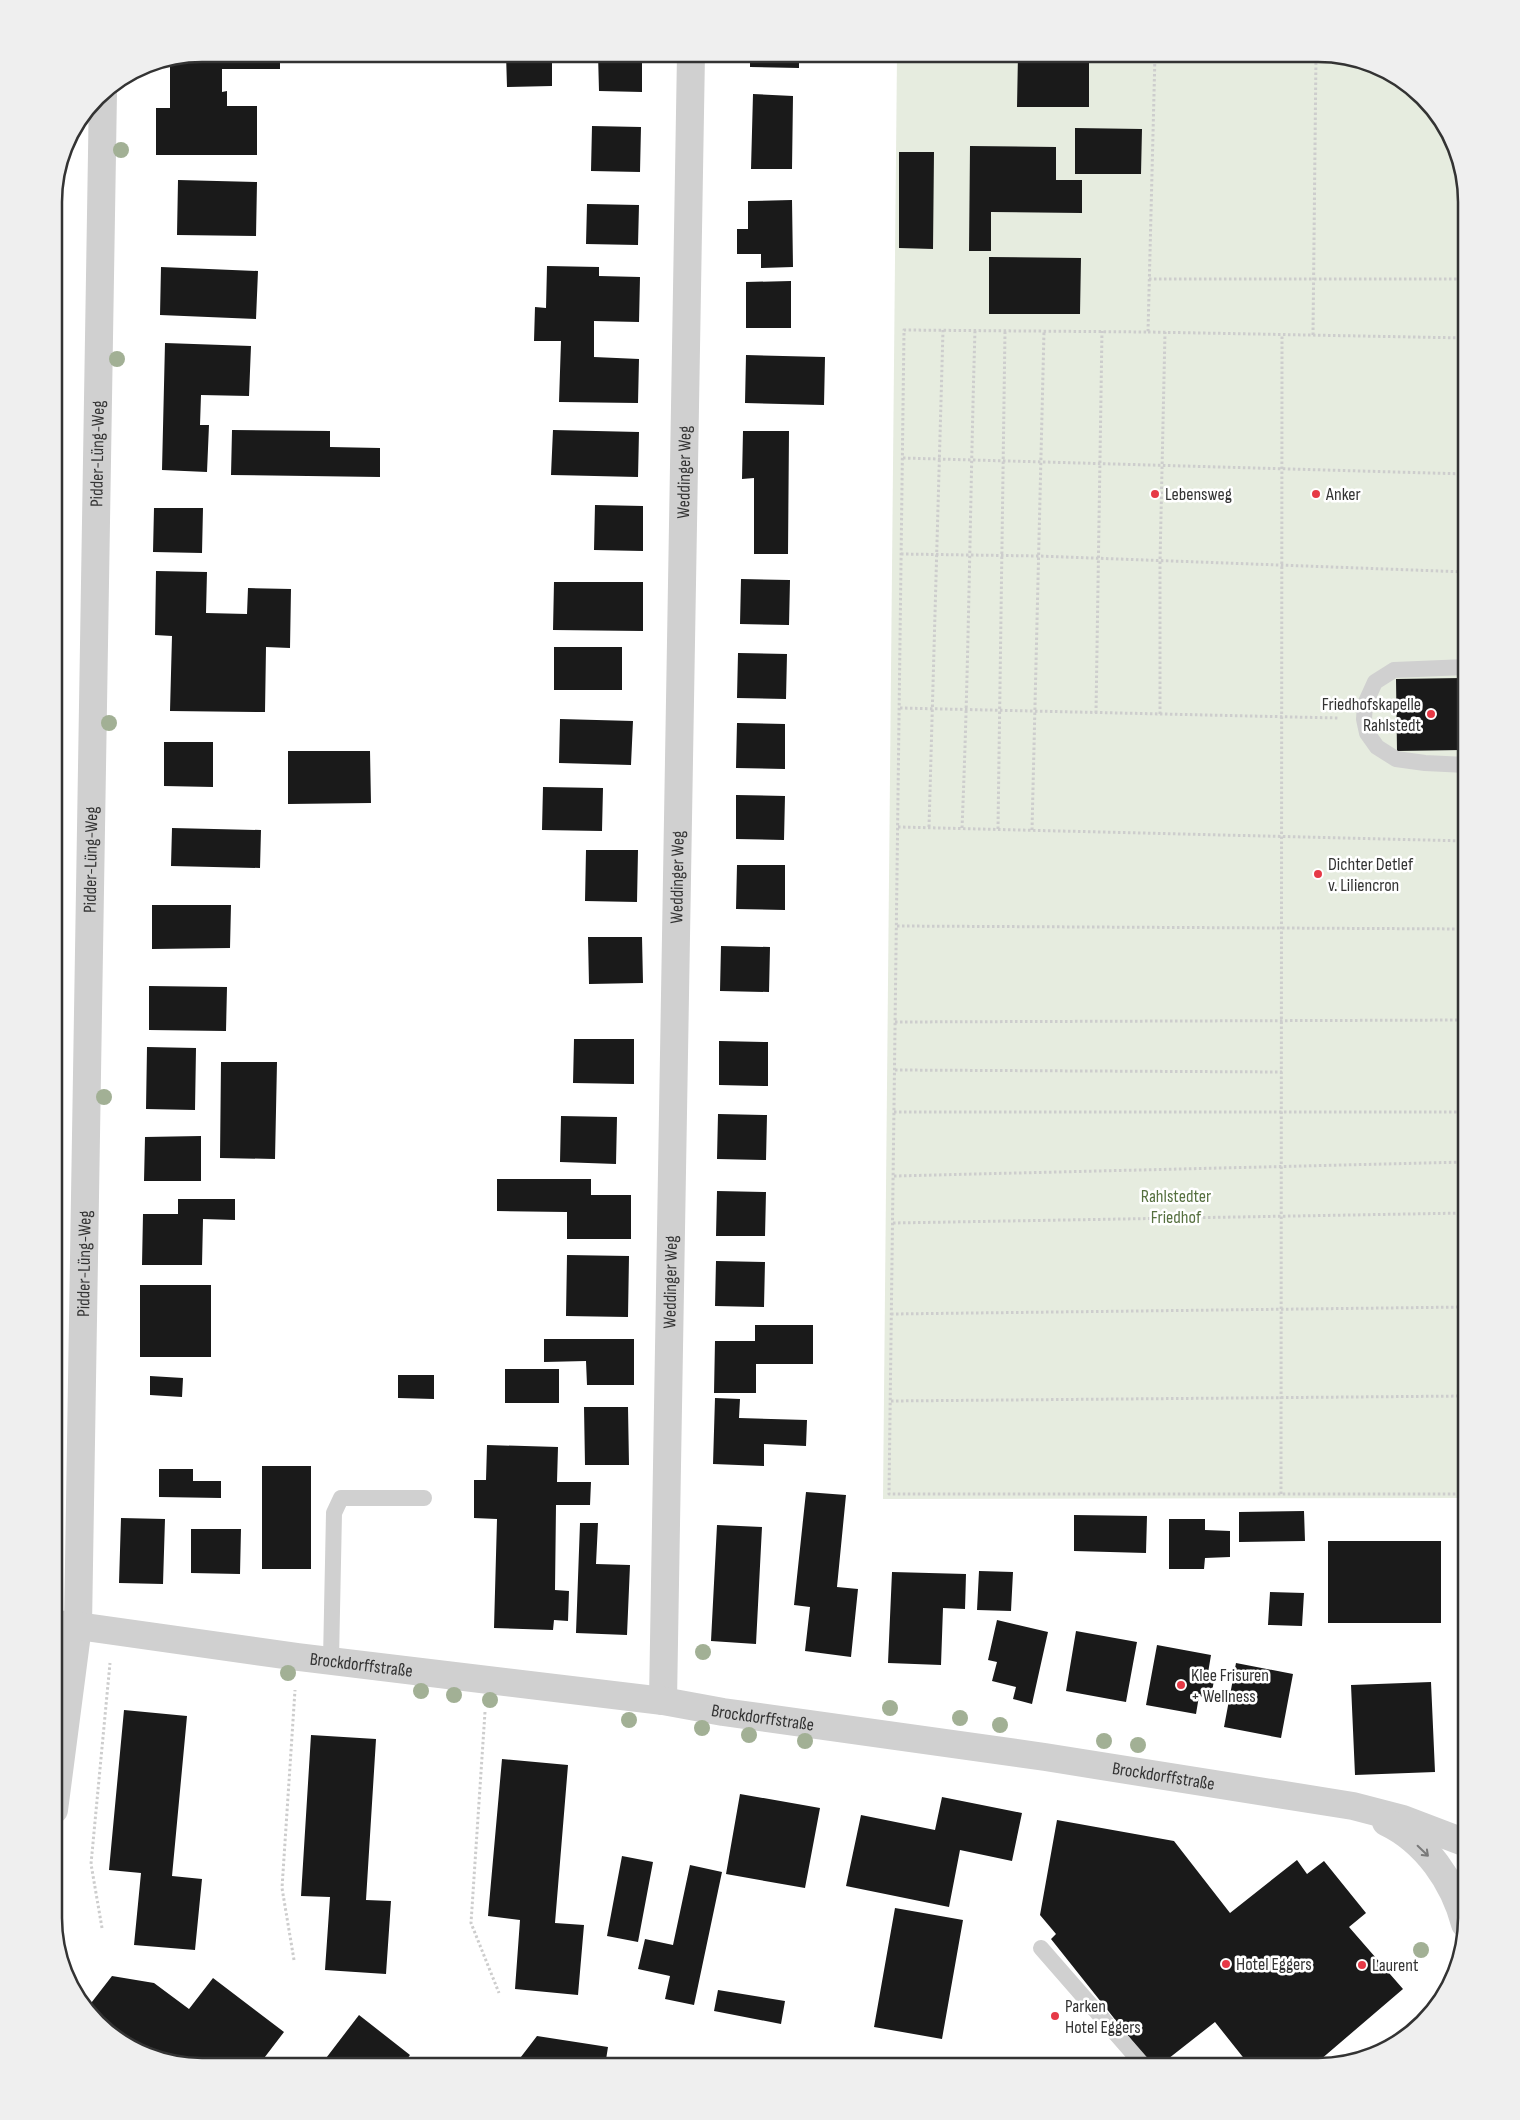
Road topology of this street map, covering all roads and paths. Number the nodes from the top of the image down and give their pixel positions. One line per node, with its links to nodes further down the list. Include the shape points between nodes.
1 (691, 63): 86 (street, Weddinger Weg)
2 (1155, 63): 5 (path)
3 (1316, 63): 6 (path)
4 (103, 103): 80 (street, Pidder-Lüng-Weg)
5 (1149, 279): 6 (path); 13 (path)
6 (1314, 279): 7 (path); 16 (path)
7 (1458, 279)
8 (943, 330): 9 (path); 18 (path, via 904,330); 20 (path)
9 (975, 330): 10 (path); 19 (path)
10 (1005, 331): 11 (path); 21 (path)
11 (1044, 331): 12 (path); 22 (path)
12 (1102, 331): 13 (path); 23 (path)
13 (1148, 332): 14 (path)
14 (1165, 332): 15 (path); 24 (path)
15 (1282, 334): 16 (path); 25 (path)
16 (1313, 335): 17 (path)
17 (1458, 338)
18 (903, 458): 20 (path); 27 (path)
19 (971, 460): 20 (path); 21 (path); 29 (path)
20 (939, 461): 28 (path)
21 (1003, 462): 22 (path); 31 (path)
22 (1040, 463): 23 (path); 30 (path)
23 (1101, 464): 24 (path); 32 (path)
24 (1162, 465): 25 (path); 33 (path)
25 (1282, 469): 26 (path); 34 (path)
26 (1458, 474)
27 (901, 554): 28 (path); 37 (path)
28 (937, 554): 29 (path); 38 (path)
29 (968, 556): 31 (path); 39 (path)
30 (1038, 556): 31 (path); 32 (path); 41 (path)
31 (1002, 557): 40 (path)
32 (1098, 560): 33 (path); 42 (path)
33 (1160, 562): 34 (path); 43 (path)
34 (1282, 567): 35 (path); 44 (path)
35 (1458, 572)
36 (1458, 667): 45 (lane, via 1394,670 1376,682 1365,704)
37 (899, 708): 38 (path); 47 (path)
38 (932, 708): 39 (path); 48 (path)
39 (967, 708): 40 (path); 49 (path)
40 (998, 710): 41 (path); 50 (path)
41 (1035, 711): 42 (path); 51 (path)
42 (1096, 713): 43 (path)
43 (1160, 714): 44 (path)
44 (1282, 718): 45 (path); 52 (path)
45 (1364, 719): 46 (lane, via 1367,733 1377,747 1396,759)
46 (1458, 765)
47 (898, 827): 48 (path); 54 (path)
48 (928, 827): 49 (path)
49 (962, 828): 50 (path)
50 (998, 829): 51 (path)
51 (1032, 830): 52 (path)
52 (1282, 837): 53 (path); 55 (path)
53 (1458, 841)
54 (897, 926): 55 (path); 59 (path)
55 (1282, 928): 56 (path); 58 (path)
56 (1458, 929)
57 (1458, 1020): 58 (path)
58 (1282, 1021): 59 (path); 61 (path)
59 (895, 1022): 60 (path)
60 (895, 1070): 61 (path); 62 (path)
61 (1282, 1072): 63 (path)
62 (894, 1112): 63 (path); 67 (path)
63 (1281, 1112): 64 (path); 66 (path)
64 (1458, 1112)
65 (1458, 1162): 66 (path)
66 (1281, 1167): 67 (path); 69 (path)
67 (894, 1176): 70 (path)
68 (1458, 1213): 69 (path)
69 (1282, 1217): 70 (path); 72 (path)
70 (893, 1223): 73 (path)
71 (1458, 1307): 72 (path)
72 (1281, 1310): 73 (path); 75 (path)
73 (892, 1314): 76 (path)
74 (1458, 1396): 75 (path)
75 (1281, 1398): 76 (path); 77 (path)
76 (891, 1401): 77 (path, via 889,1494)
77 (1281, 1494): 78 (path)
78 (1458, 1494)
79 (424, 1498): 83 (lane, via 341,1498 334,1513)
80 (66, 1625): 81 (street, Brockdorffstraße); 84 (street, Pidder-Lüng-Weg)
81 (113, 1630): 82 (street, Brockdorffstraße); 90 (path, via 91,1864)
82 (298, 1656): 83 (street, Brockdorffstraße); 92 (path, via 282,1888)
83 (331, 1660): 85 (street, Brockdorffstraße)
84 (63, 1671)
85 (488, 1679): 86 (street, Brockdorffstraße); 93 (path, via 471,1923)
86 (663, 1701): 87 (street, Brockdorffstraße)
87 (1353, 1806): 88 (street, Brockdorffstraße, via 1403,1819); 89 (street, one-way to 89, via 1392,1824 1428,1854 1454,1891)
88 (1458, 1840)
89 (1458, 1903)
90 (102, 1928)
91 (1041, 1948): 94 (lane)
92 (294, 1960)
93 (499, 1993)
94 (1137, 2058)

